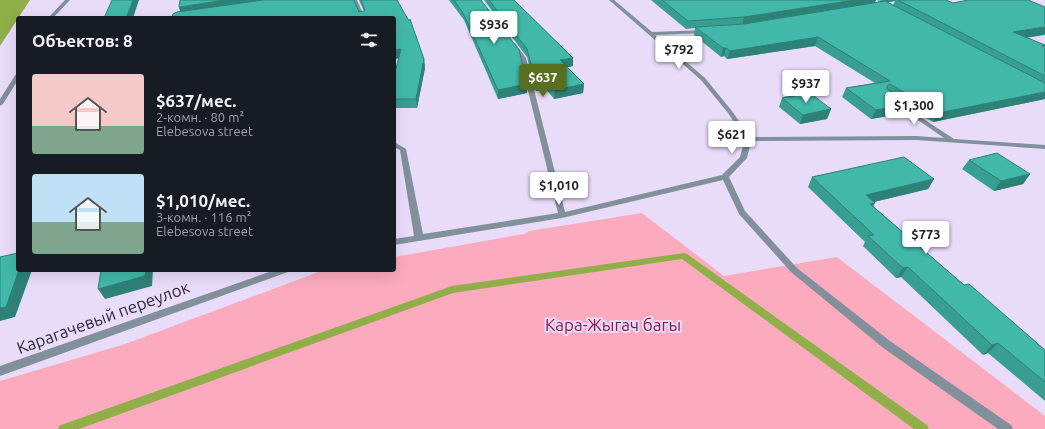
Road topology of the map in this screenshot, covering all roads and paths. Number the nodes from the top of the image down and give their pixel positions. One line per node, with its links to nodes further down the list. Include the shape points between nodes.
1 (68, 0): 4 (street)
2 (355, 0): 5 (street)
3 (611, 0): 7 (street)
4 (52, 16)
5 (362, 16)
6 (712, 31): 7 (street)
7 (651, 34): 12 (street, via 703,79)
8 (509, 39): 17 (street, via 523,58)
9 (16, 78): 11 (street)
10 (893, 100): 13 (street)
11 (0, 104)
12 (748, 139): 13 (street); 16 (street, via 743,158)
13 (952, 140): 15 (street)
14 (396, 145): 18 (street, via 403,149)
15 (1045, 147)
16 (725, 176): 17 (street); 22 (street, via 742,212 794,270 886,344)
17 (562, 215): 18 (street)
18 (419, 238): 19 (street)
19 (396, 242)
20 (279, 272): 21 (street, Карагачевый переулок)
21 (0, 371)
22 (1007, 429)

